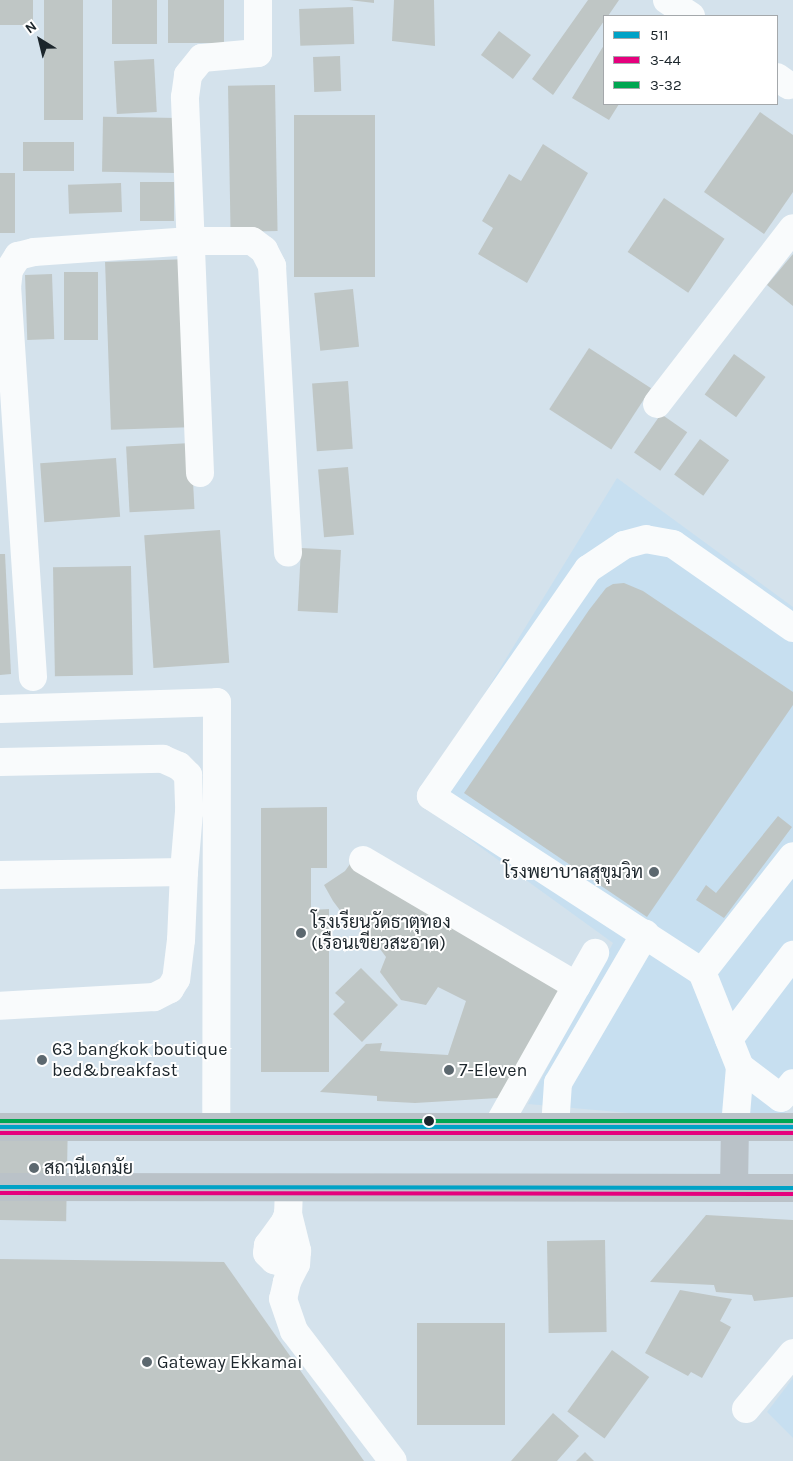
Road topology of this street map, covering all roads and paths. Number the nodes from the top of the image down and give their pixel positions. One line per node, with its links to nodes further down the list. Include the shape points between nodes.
1 (258, 0): 5 (street, via 258,53 202,58 188,75 185,98)
2 (667, 0): 3 (street)
3 (689, 15)
4 (793, 228): 7 (street)
5 (191, 241): 6 (street); 8 (street); 9 (street, via 252,241 264,250 272,266)
6 (9, 256): 11 (street, via 7,288)
7 (657, 404)
8 (200, 473)
9 (288, 553)
10 (793, 628): 18 (street, via 673,544 646,539 624,544 588,569 431,796)
11 (33, 677)
12 (0, 710): 28 (street, via 217,702)
13 (0, 762): 16 (street, via 164,759 179,766 188,775 189,812)
14 (793, 856): 21 (street)
15 (363, 860): 22 (street)
16 (184, 872): 17 (street); 23 (street, via 181,940 176,979 170,989 154,997)
17 (0, 875)
18 (645, 934): 21 (street); 30 (street, via 558,1083)
19 (595, 953): 22 (street)
20 (793, 955): 24 (street)
21 (702, 972): 24 (street)
22 (577, 986): 29 (street)
23 (0, 1006)
24 (729, 1039): 25 (street)
25 (740, 1067): 26 (street, via 781,1098); 31 (street)
26 (793, 1083)
27 (0, 1127): 28 (main road)
28 (216, 1127): 29 (main road)
29 (497, 1127): 30 (main road)
30 (555, 1127): 31 (main road)
31 (735, 1127): 32 (main road); 34 (main road)
32 (793, 1127)
33 (0, 1187): 36 (main road)
34 (734, 1188): 35 (main road); 36 (main road)
35 (793, 1188)
36 (288, 1201): 39 (street, via 285,1222 268,1245 267,1253 281,1262 288,1260 296,1251 296,1264 286,1282 284,1298 294,1331)
37 (793, 1353): 38 (street)
38 (746, 1409)
39 (393, 1461)

